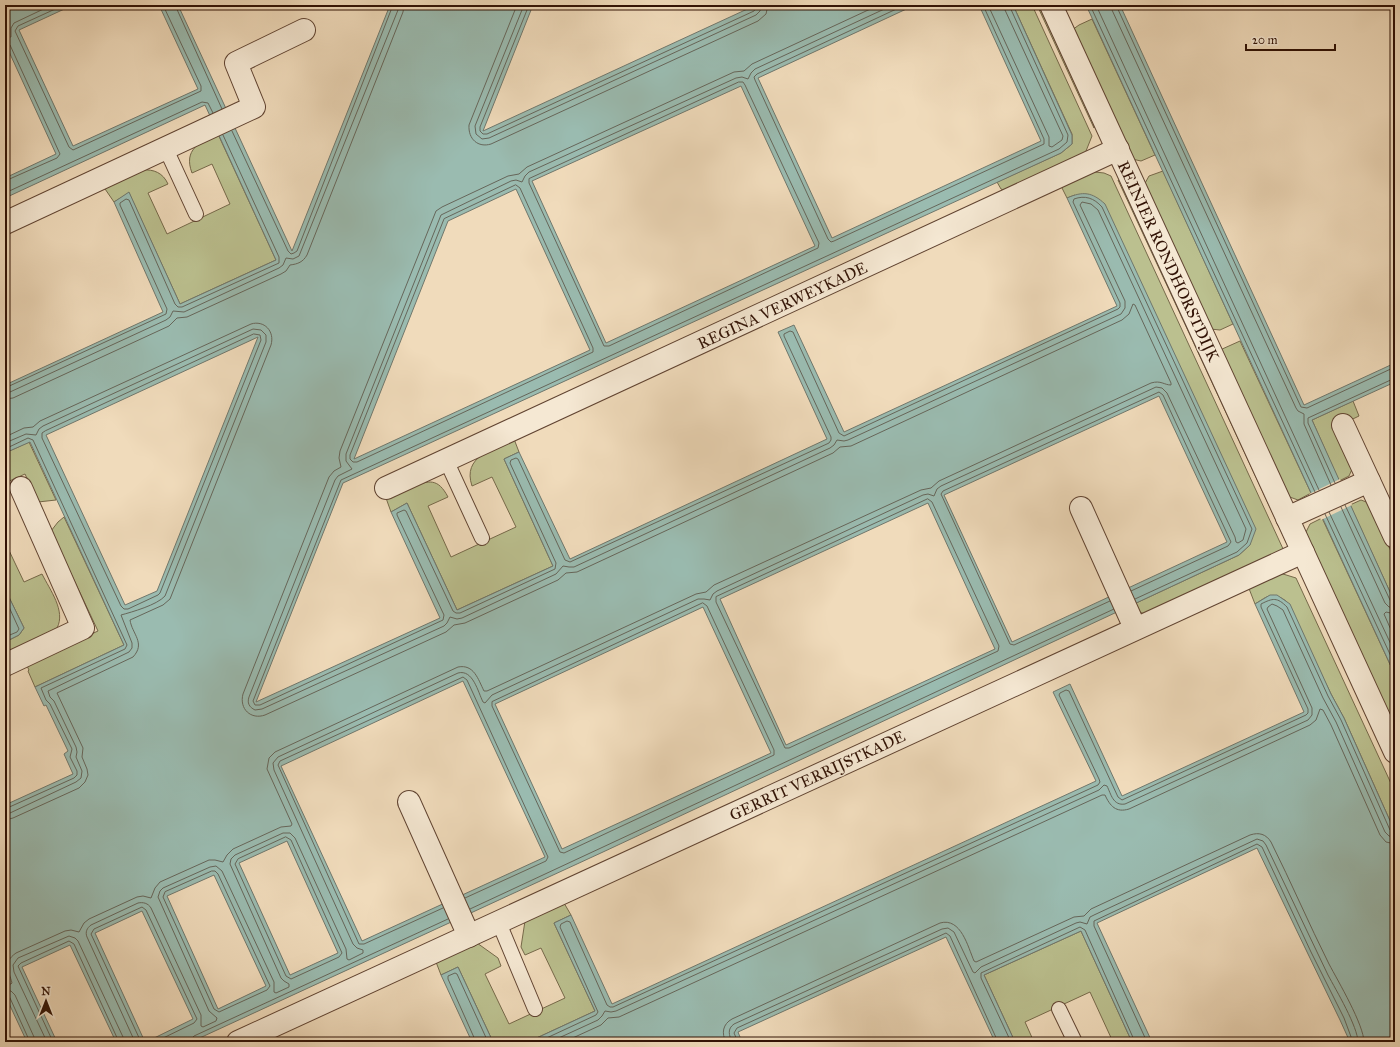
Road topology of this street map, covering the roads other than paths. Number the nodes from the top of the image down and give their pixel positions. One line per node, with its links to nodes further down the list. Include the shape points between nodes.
1 (1051, 5): 4 (street, REINIER RONDHORSTDIJK)
2 (304, 30): 3 (street, via 236,63 254,107)
3 (166, 149): 5 (lane); 6 (street)
4 (1118, 149): 8 (street, REGINA VERWEYKADE); 13 (street, REINIER RONDHORSTDIJK)
5 (196, 214)
6 (5, 223)
7 (1343, 425): 9 (street)
8 (446, 460): 11 (street, REGINA VERWEYKADE); 15 (lane)
9 (1362, 484): 13 (street); 14 (street)
10 (21, 488): 18 (street, via 83,628)
11 (386, 488)
12 (1081, 508): 17 (street)
13 (1295, 515): 16 (street, REINIER RONDHORSTDIJK)
14 (1395, 537)
15 (482, 538)
16 (1303, 552): 17 (street, GERRIT VERRIJSTKADE); 19 (street, REINIER RONDHORSTDIJK)
17 (1132, 622): 21 (street, GERRIT VERRIJSTKADE)
18 (5, 665)
19 (1393, 740)
20 (409, 802): 22 (street)
21 (499, 923): 22 (street, GERRIT VERRIJSTKADE); 23 (lane)
22 (466, 930): 25 (street, GERRIT VERRIJSTKADE)
23 (535, 1009)
24 (1059, 1009): 26 (lane)
25 (238, 1042)
26 (1075, 1042)

